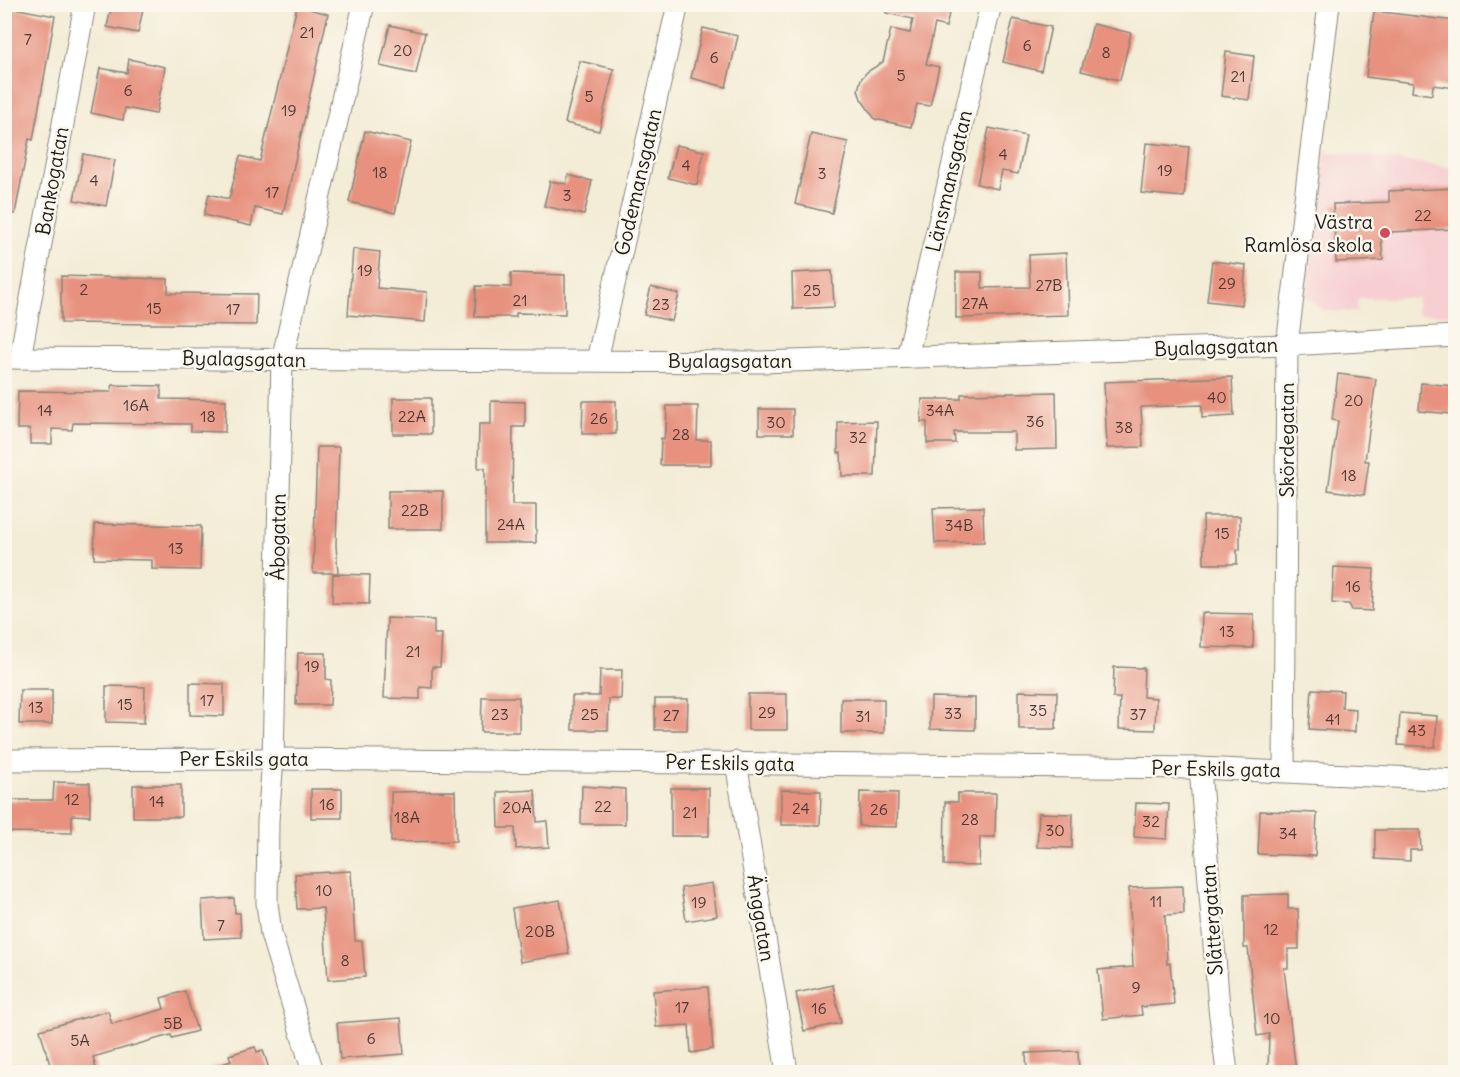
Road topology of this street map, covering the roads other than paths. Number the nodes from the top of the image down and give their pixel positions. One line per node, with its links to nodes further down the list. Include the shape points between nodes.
1 (85, 4): 9 (street, Bankogatan)
2 (364, 4): 10 (street, Åbogatan)
3 (678, 4): 11 (street, Godemansgatan)
4 (990, 4): 8 (street, Länsmansgatan)
5 (1329, 4): 7 (street, Skördegatan)
6 (1455, 336): 7 (street, Byalagsgatan)
7 (1287, 345): 8 (street, Byalagsgatan); 16 (street, Skördegatan)
8 (907, 357): 11 (street, Byalagsgatan, via 760,362)
9 (12, 358): 10 (street, Byalagsgatan)
10 (282, 360): 11 (street, Byalagsgatan); 12 (street, Åbogatan)
11 (597, 360)
12 (273, 759): 13 (street, Per Eskils gata); 14 (street, Per Eskils gata); 18 (street, Åbogatan, via 267,821 267,903 271,934)
13 (4, 760)
14 (736, 762): 15 (street, Per Eskils gata); 19 (street, Änggatan)
15 (1200, 768): 16 (street, Per Eskils gata); 20 (street, Slåttergatan)
16 (1284, 771): 17 (street, Per Eskils gata)
17 (1455, 780)
18 (313, 1072)
19 (788, 1072)
20 (1227, 1072)

